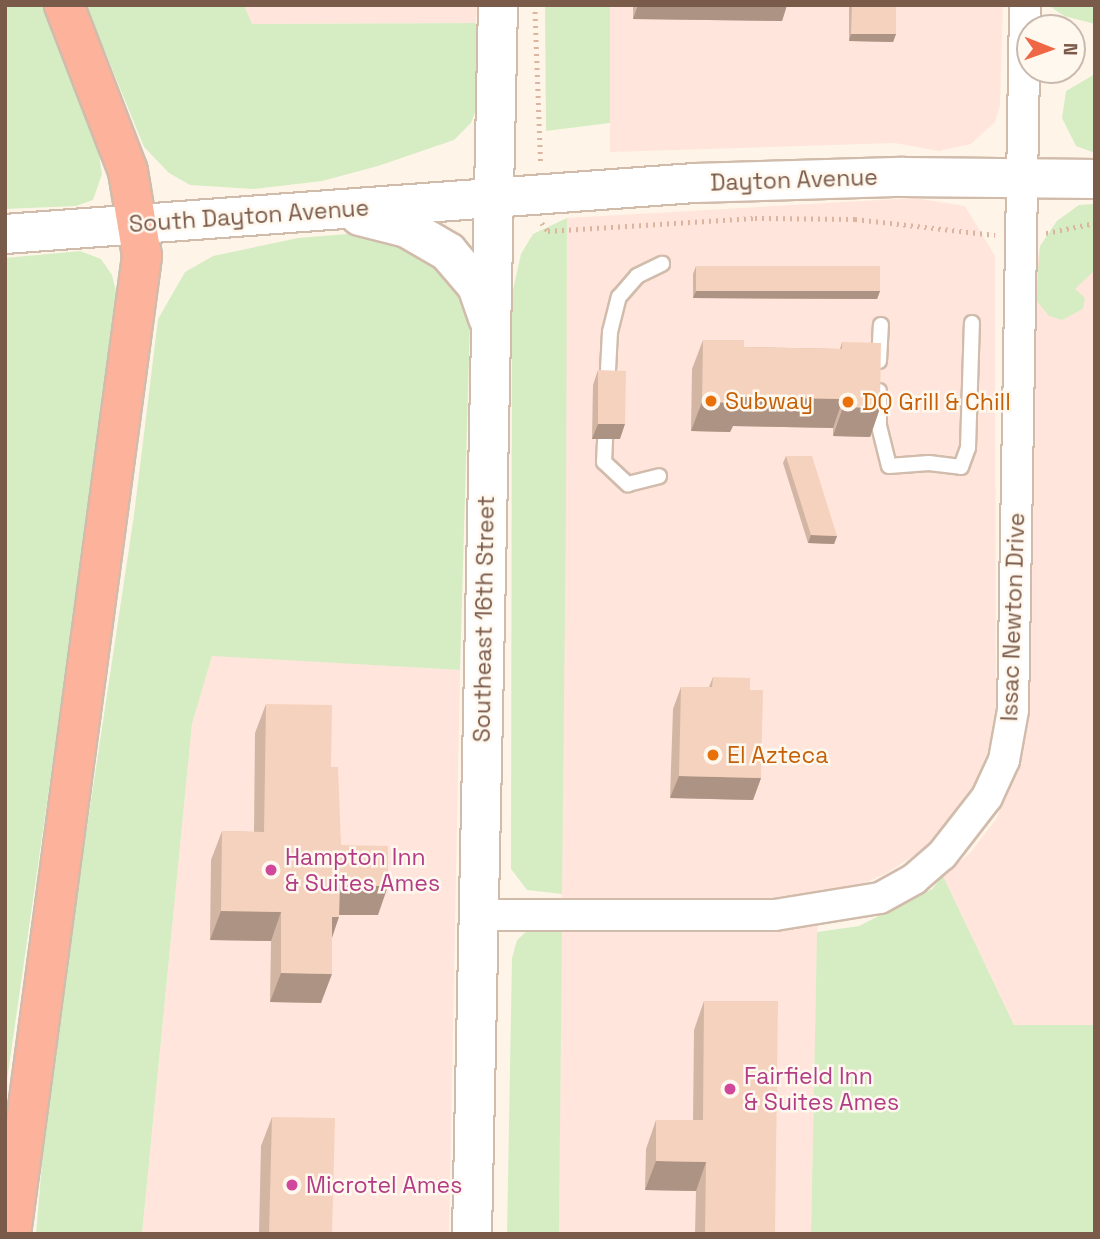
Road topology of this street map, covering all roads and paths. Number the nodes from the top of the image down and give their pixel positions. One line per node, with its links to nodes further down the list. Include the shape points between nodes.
1 (64, 5): 11 (highway, via 128,172)
2 (498, 5): 8 (main road, Southeast 16th Street)
3 (535, 5): 5 (path)
4 (1024, 5): 6 (street, Issac Newton Drive)
5 (540, 139)
6 (1020, 178): 7 (main road, Dayton Avenue); 8 (main road, Dayton Avenue, via 695,183); 21 (street, Issac Newton Drive, via 1013,710 1004,760 968,826 914,879 880,898 842,907 775,915)
7 (1095, 180)
8 (494, 197): 9 (main road, South Dayton Avenue); 19 (main road, Southeast 16th Street)
9 (320, 210): 11 (main road, South Dayton Avenue); 19 (main road, via 407,228 448,253 477,286)
10 (1095, 223): 13 (path)
11 (139, 224): 14 (main road, South Dayton Avenue); 22 (highway, via 142,256)
12 (542, 228): 15 (path, via 855,219)
13 (1046, 233)
14 (5, 234)
15 (992, 235)
16 (662, 264): 20 (lane, via 637,276 619,297 610,332 604,463 628,484)
17 (972, 323): 18 (lane, via 968,448 961,467 929,463 890,466 879,426)
18 (881, 326)
19 (491, 332): 21 (main road, Southeast 16th Street)
20 (659, 476)
21 (478, 915): 23 (main road, Southeast 16th Street)
22 (11, 1234)
23 (472, 1234)

